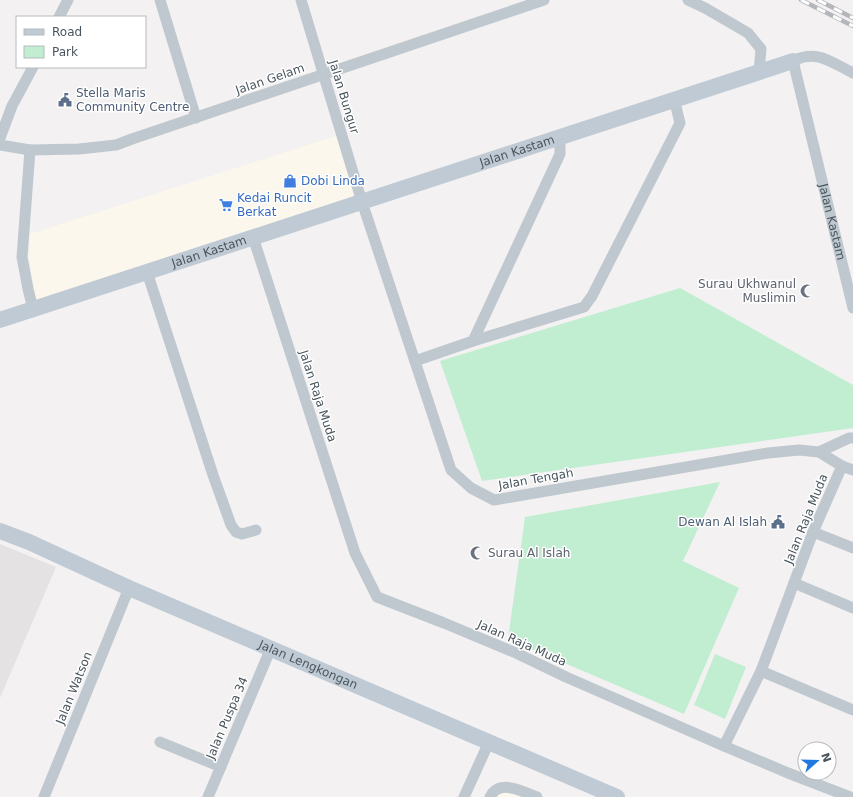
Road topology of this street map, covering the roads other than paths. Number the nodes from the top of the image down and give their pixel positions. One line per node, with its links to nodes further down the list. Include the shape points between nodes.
1 (68, 0): 6 (street)
2 (160, 0): 13 (street)
3 (301, 0): 11 (street, Jalan Bungur)
4 (544, 0): 11 (street, Jalan Gelam)
5 (688, 0): 9 (street, via 748,33 761,49)
6 (59, 16)
7 (793, 61): 9 (street, Jalan Kastam); 10 (street, via 800,57 820,57); 21 (street, Jalan Kastam)
8 (31, 68): 15 (street, via 12,106)
9 (759, 72): 12 (street, Jalan Kastam)
10 (853, 73)
11 (324, 74): 13 (street, Jalan Gelam); 18 (street, Jalan Bungur)
12 (674, 99): 14 (street, Jalan Kastam); 24 (street, via 680,123 592,296 584,307)
13 (196, 118): 17 (street, Jalan Gelam, via 116,145)
14 (560, 137): 18 (street, Jalan Kastam); 24 (street, via 560,154)
15 (0, 138)
16 (0, 145): 17 (street, Jalan Gelam)
17 (30, 150): 22 (street, via 22,256)
18 (362, 202): 19 (street, Jalan Kastam); 25 (street, Jalan Tengah)
19 (253, 237): 20 (street, Jalan Kastam); 42 (street, Jalan Raja Muda, via 355,553 378,597 516,653)
20 (147, 272): 22 (street, Jalan Kastam); 30 (street, via 231,525 236,532 242,534)
21 (853, 308)
22 (33, 309): 23 (street, Jalan Kastam)
23 (0, 320)
24 (473, 341): 25 (street)
25 (415, 362): 27 (street, Jalan Tengah, via 451,470 471,488 494,500 768,453 799,450)
26 (853, 438): 27 (street)
27 (819, 452): 28 (street, Jalan Tengah)
28 (842, 466): 29 (street, Jalan Tengah); 32 (street, Jalan Raja Muda)
29 (853, 470)
30 (256, 530)
31 (0, 531): 35 (street, Jalan Lengkongan)
32 (813, 532): 33 (street); 34 (street, Jalan Raja Muda)
33 (853, 548)
34 (794, 583): 36 (street); 38 (street, Jalan Raja Muda)
35 (129, 588): 37 (street, Jalan Lengkongan); 44 (street, Jalan Watson)
36 (853, 608)
37 (270, 648): 41 (street, Jalan Lengkongan); 43 (street, Jalan Puspa 34)
38 (761, 671): 39 (street); 42 (street, Jalan Raja Muda)
39 (853, 710)
40 (160, 742): 43 (street)
41 (489, 742): 46 (street); 49 (street, Jalan Lengkongan)
42 (724, 746): 50 (street)
43 (221, 767): 45 (street, Jalan Puspa 34)
44 (44, 797)
45 (208, 797)
46 (464, 797)
47 (490, 797): 48 (street, via 500,788 510,787)
48 (537, 797)
49 (617, 797)
50 (850, 797)

